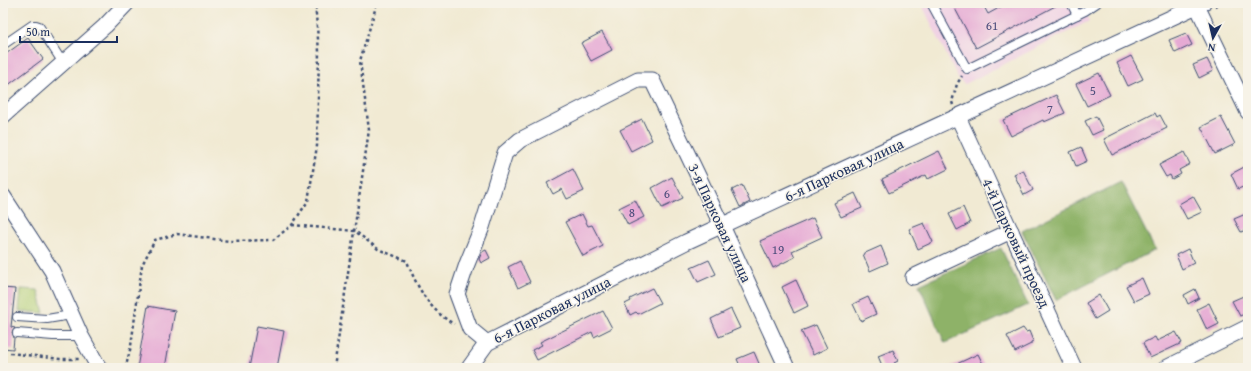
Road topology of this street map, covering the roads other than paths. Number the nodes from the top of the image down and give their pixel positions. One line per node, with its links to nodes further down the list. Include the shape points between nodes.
1 (127, 3): 8 (street)
2 (931, 3): 6 (lane, via 967,69)
3 (1071, 3): 6 (lane)
4 (1097, 3): 6 (lane)
5 (1200, 4): 9 (street); 11 (street, 6-я Парковая улица)
6 (1077, 15)
7 (3, 45): 8 (lane, via 36,24)
8 (64, 62): 10 (street)
9 (1248, 112)
10 (3, 116)
11 (958, 117): 13 (street, 6-я Парковая улица); 14 (street, 4-й Парковый проезд)
12 (3, 196): 16 (street, via 52,271)
13 (722, 226): 21 (street, 6-я Парковая улица); 21 (street, 3-я Парковая улица, via 652,80 638,80 520,140 505,153 482,227 457,294 470,329); 24 (street, 3-я Парковая улица)
14 (1011, 231): 15 (street); 25 (street, 4-й Парковый проезд)
15 (913, 277)
16 (72, 315): 17 (lane, via 47,319); 20 (street)
17 (17, 317)
18 (1248, 327): 26 (street)
19 (17, 333): 20 (lane)
20 (81, 336): 22 (street)
21 (487, 343): 23 (street)
22 (96, 364)
23 (469, 368)
24 (787, 368)
25 (1074, 368)
26 (1166, 368)

